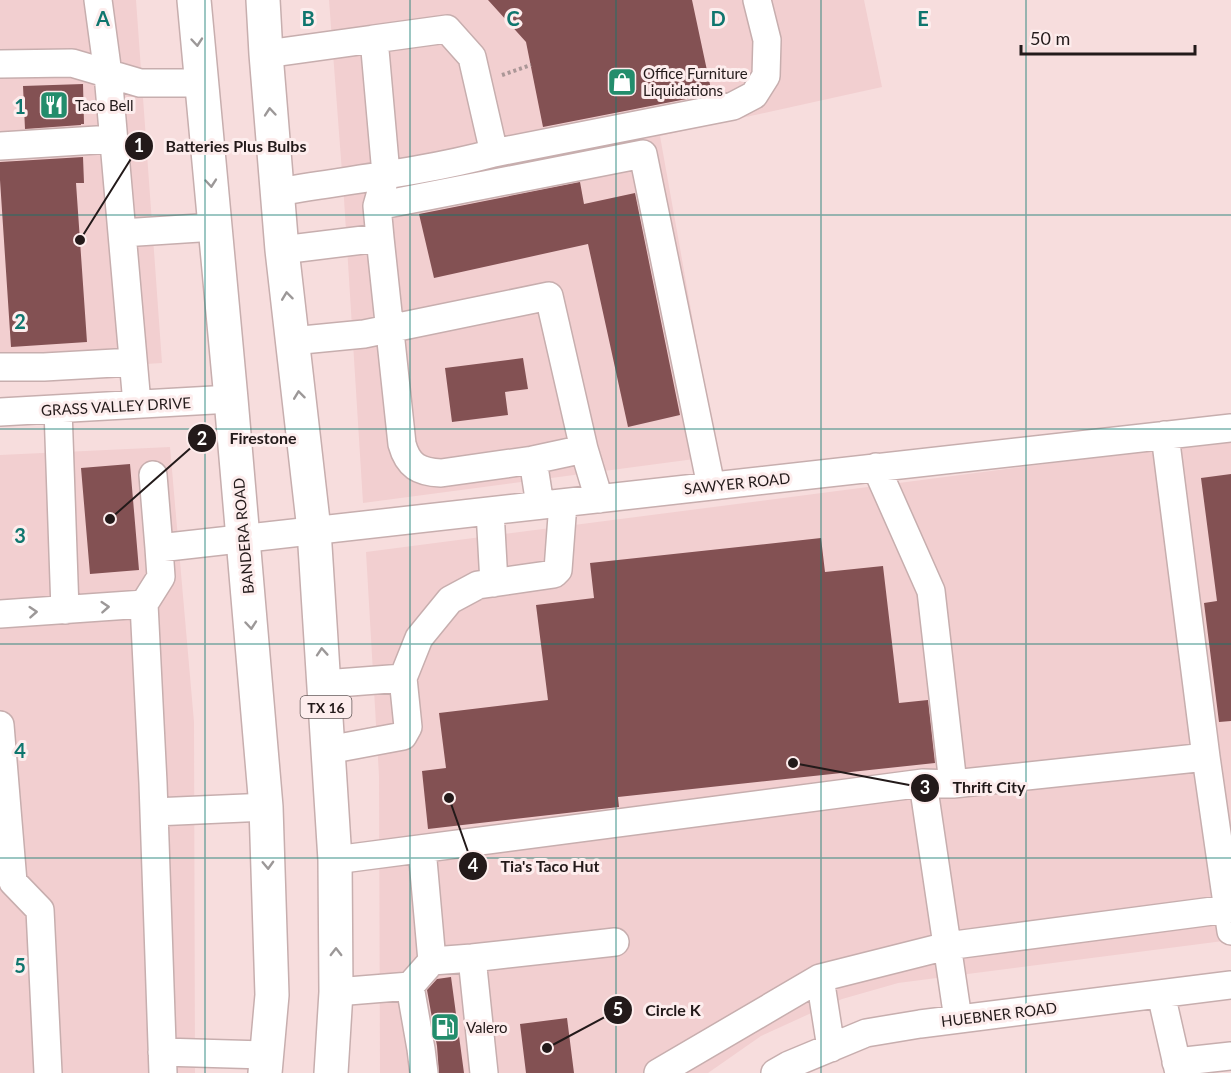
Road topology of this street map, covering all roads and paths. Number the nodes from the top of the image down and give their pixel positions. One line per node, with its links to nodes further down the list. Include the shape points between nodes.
1 (98, 0): 9 (street)
2 (194, 0): 10 (main road, BANDERA ROAD, one-way to 10)
3 (262, 0): 6 (main road, TX 16)
4 (757, 0): 15 (street, via 767,40 766,76 754,95 733,106)
5 (374, 39): 6 (street); 11 (street, via 447,29 472,57); 16 (street)
6 (266, 54): 17 (main road, TX 16, one-way to 6)
7 (0, 64): 9 (street, via 72,63)
8 (531, 65): 11 (path)
9 (108, 74): 10 (street, via 140,83); 12 (street)
10 (201, 83): 19 (main road, BANDERA ROAD, one-way to 19)
11 (478, 83): 15 (street)
12 (113, 133): 13 (street); 14 (street); 20 (street)
13 (0, 136)
14 (0, 146)
15 (494, 153): 16 (street)
16 (386, 174): 17 (street); 18 (street)
17 (277, 192): 22 (main road, TX 16)
18 (377, 206): 21 (street); 37 (street, via 643,154)
19 (215, 226): 20 (street); 27 (main road, BANDERA ROAD)
20 (122, 233): 25 (street)
21 (380, 238): 22 (street); 23 (street)
22 (282, 250): 24 (main road, TX 16, one-way to 22)
23 (390, 328): 24 (street); 33 (street, via 549,296); 34 (street, via 402,444 410,461 428,472 441,473)
24 (292, 341): 41 (main road, TX 16, one-way to 24)
25 (133, 362): 26 (street); 28 (street)
26 (0, 367)
27 (231, 399): 28 (street, GRASS VALLEY DRIVE); 42 (main road, BANDERA ROAD)
28 (137, 404): 29 (street, GRASS VALLEY DRIVE)
29 (58, 409): 30 (street, GRASS VALLEY DRIVE); 46 (street)
30 (0, 412)
31 (1231, 428): 32 (street, SAWYER ROAD)
32 (1165, 435): 35 (street, SAWYER ROAD); 52 (street)
33 (584, 448): 34 (street); 38 (street)
34 (533, 460): 39 (street)
35 (876, 467): 37 (street, SAWYER ROAD); 54 (street, via 931,591)
36 (153, 475): 43 (street)
37 (711, 486): 38 (street, SAWYER ROAD)
38 (598, 499): 39 (street, SAWYER ROAD)
39 (551, 504): 40 (street, SAWYER ROAD); 44 (street, via 558,570 554,574)
40 (490, 511): 41 (street, SAWYER ROAD); 44 (street)
41 (314, 530): 42 (street, SAWYER ROAD); 49 (main road, TX 16, one-way to 41)
42 (243, 538): 43 (street, SAWYER ROAD); 55 (main road, BANDERA ROAD, one-way to 55)
43 (159, 548): 45 (street, via 161,578)
44 (494, 583): 48 (street, via 478,585 450,600 418,638)
45 (144, 604): 46 (street, one-way to 45); 56 (street)
46 (65, 610): 47 (street, one-way to 46)
47 (0, 614)
48 (403, 678): 49 (street); 51 (street, via 408,727 403,736)
49 (324, 684): 51 (main road, TX 16)
50 (0, 725): 75 (street, via 13,882 40,910)
51 (328, 750): 58 (main road, TX 16)
52 (1206, 757): 54 (street); 59 (street)
53 (923, 783): 54 (street); 57 (street); 61 (street)
54 (952, 784)
55 (266, 807): 56 (street); 73 (main road, BANDERA ROAD, one-way to 73, via 272,994)
56 (154, 812): 72 (street)
57 (422, 849): 58 (street); 63 (street)
58 (335, 860): 67 (main road, TX 16, one-way to 58)
59 (1229, 920): 61 (street)
60 (615, 942): 62 (street)
61 (947, 946): 64 (street); 69 (street)
62 (472, 958): 63 (street); 78 (street)
63 (432, 961): 66 (street)
64 (820, 978): 70 (street); 79 (street)
65 (1231, 985): 68 (street, HUEBNER ROAD)
66 (410, 986): 67 (street); 77 (street)
67 (336, 992): 76 (main road, TX 16)
68 (1161, 994): 69 (street, HUEBNER ROAD); 74 (street)
69 (958, 1019): 70 (street, HUEBNER ROAD, via 866,1033)
70 (831, 1048): 80 (street, HUEBNER ROAD)
71 (1231, 1056): 74 (street)
72 (163, 1063): 73 (street)
73 (266, 1064)
74 (1178, 1068)
75 (48, 1073)
76 (331, 1073)
77 (424, 1073)
78 (484, 1073)
79 (658, 1073)
80 (775, 1073)

